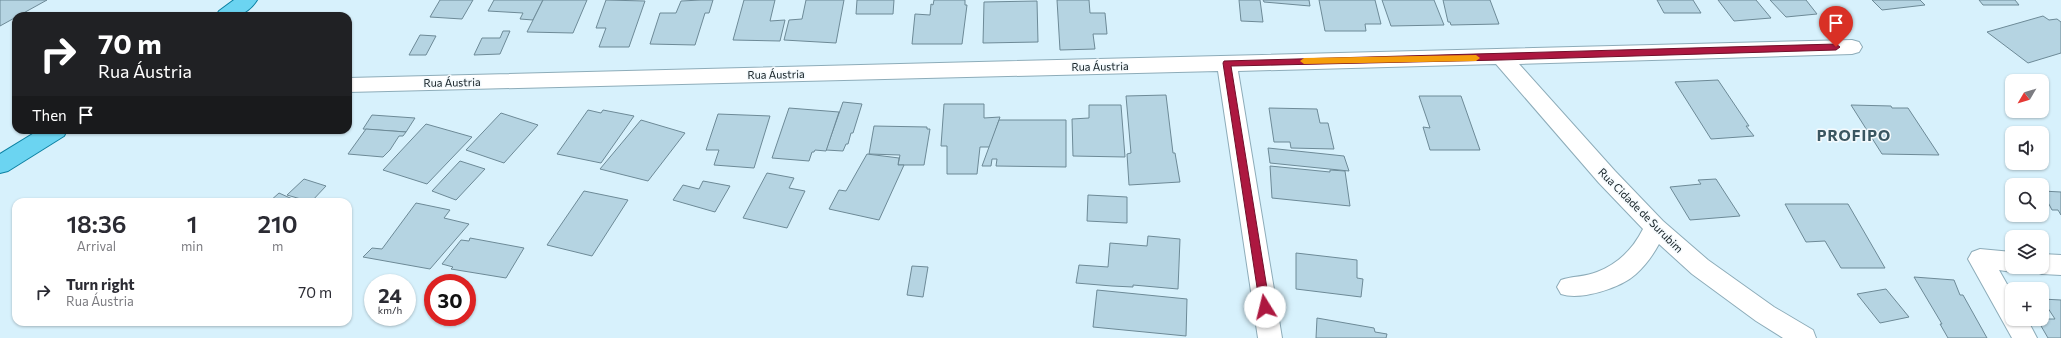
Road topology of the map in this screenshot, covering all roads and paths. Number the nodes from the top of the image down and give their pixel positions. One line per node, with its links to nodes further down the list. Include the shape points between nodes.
1 (247, 0): 2 (main road)
2 (231, 12)
3 (1852, 47): 4 (street, Rua Áustria)
4 (1501, 57): 5 (street, Rua Áustria); 9 (street, Rua Cidade de Surubim, via 1607,177)
5 (1227, 63): 6 (street, Rua Áustria); 16 (street)
6 (352, 85)
7 (50, 134): 8 (main road)
8 (0, 165)
9 (1655, 227): 13 (street, via 1644,250 1627,268 1600,282); 17 (street, Rua Cidade de Surubim, via 1700,268)
10 (2005, 261): 14 (street, via 1980,259)
11 (2049, 264): 12 (street)
12 (2061, 265)
13 (1569, 287)
14 (2005, 303)
15 (2018, 326): 18 (street)
16 (1270, 338)
17 (1804, 338)
18 (2025, 338)

